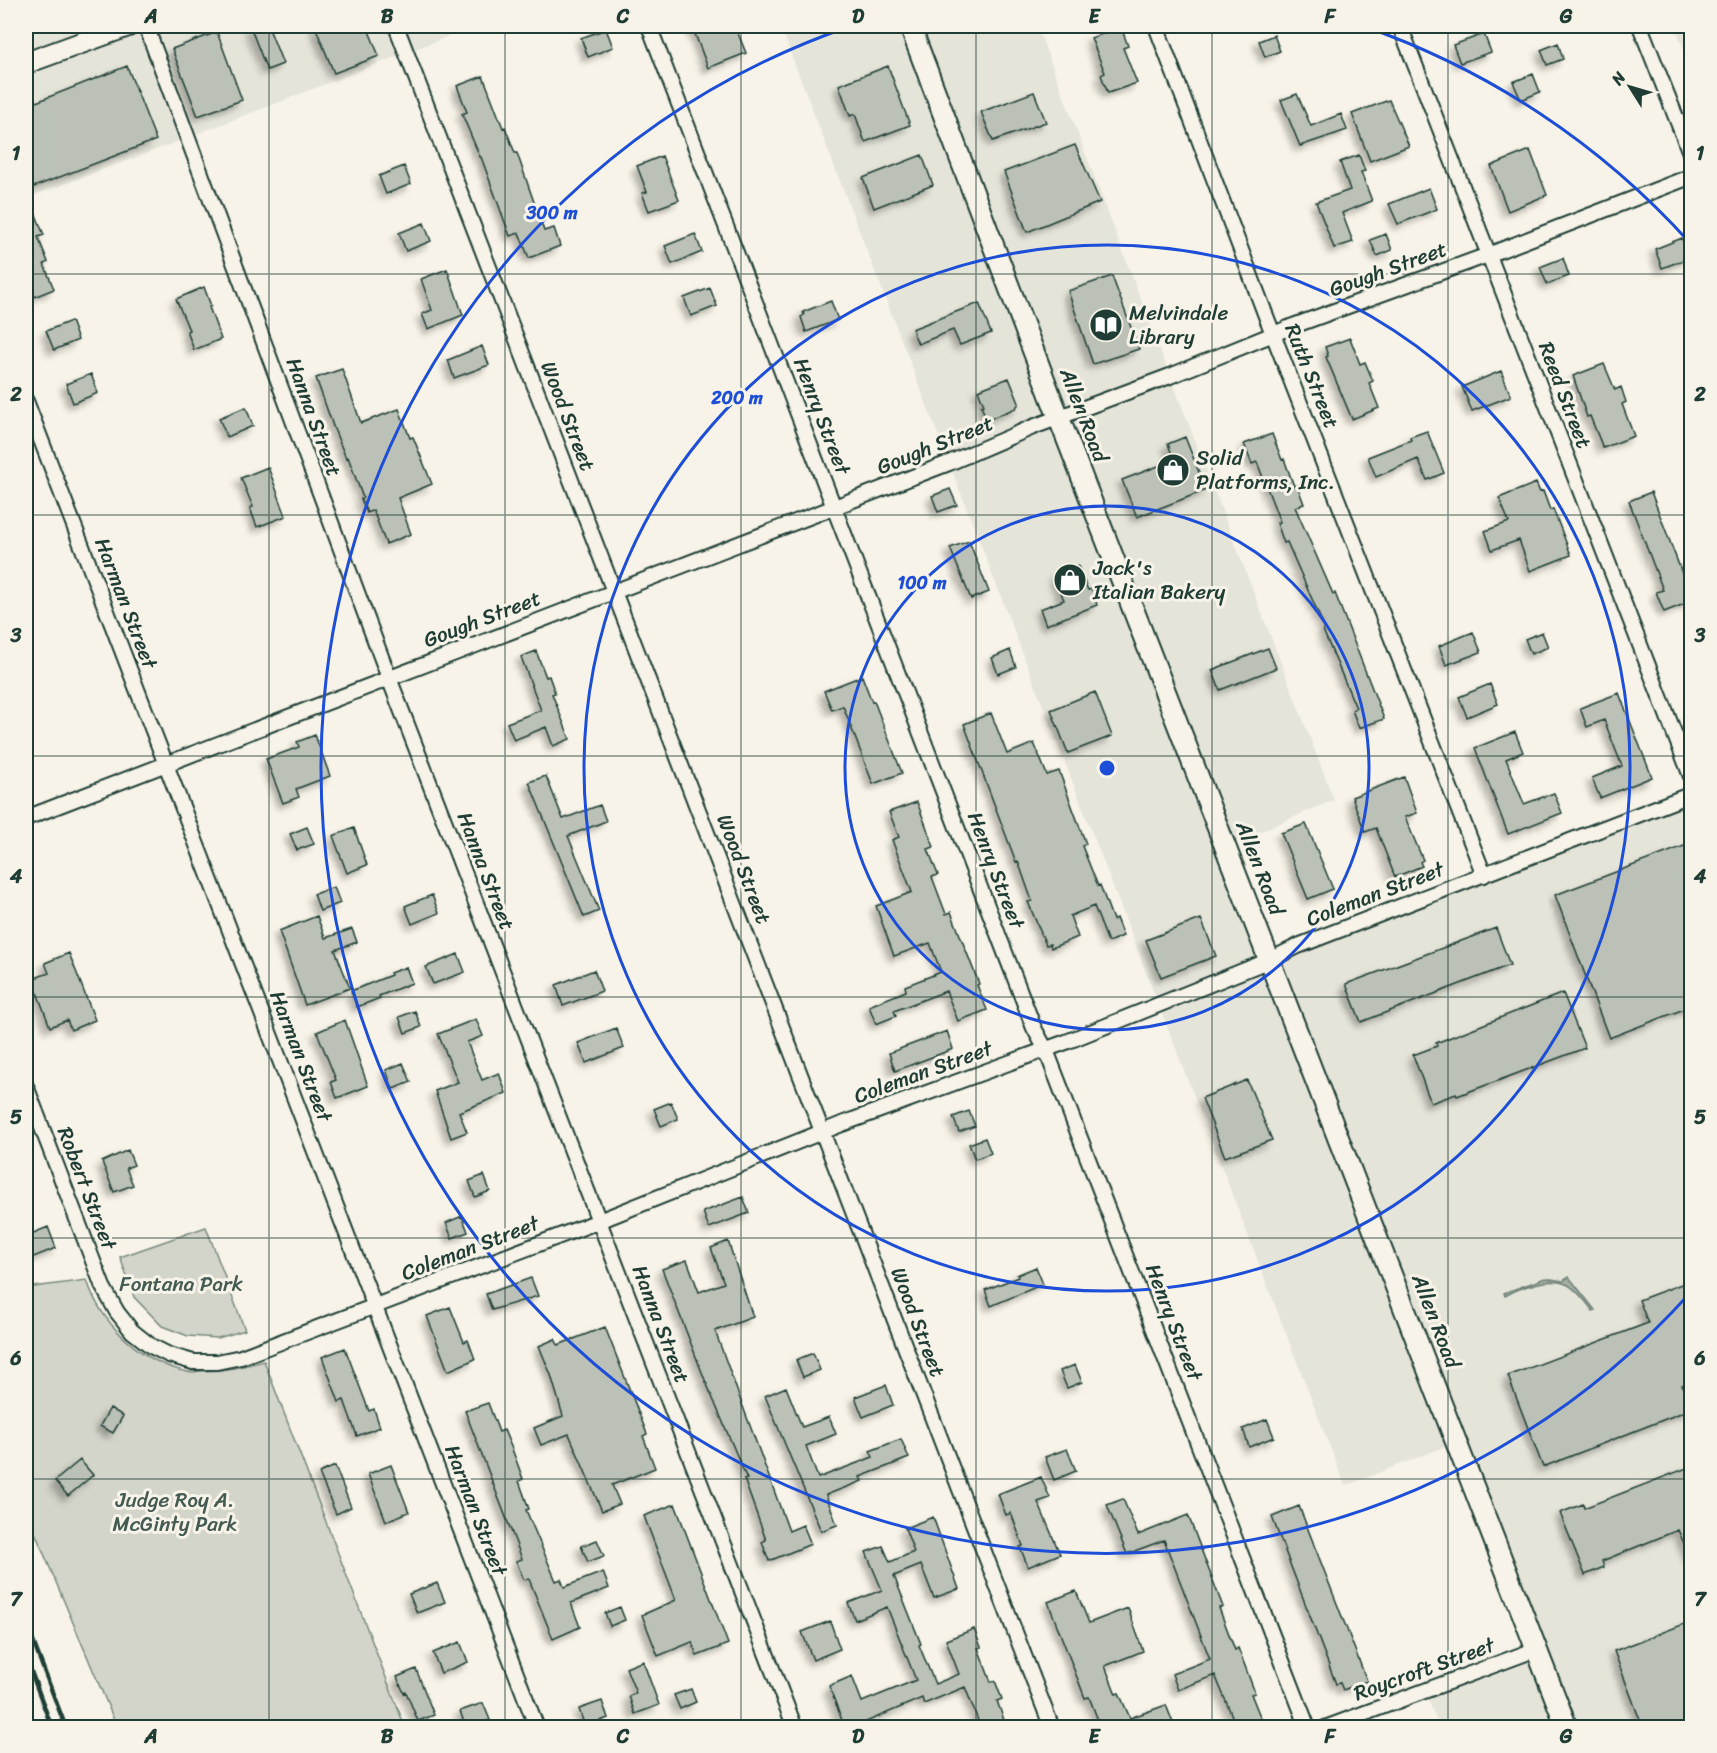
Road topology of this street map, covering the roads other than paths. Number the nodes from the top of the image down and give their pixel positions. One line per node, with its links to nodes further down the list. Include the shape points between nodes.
1 (128, 26): 9 (main road)
2 (146, 26): 18 (street, Hanna Street)
3 (396, 26): 17 (street, Wood Street)
4 (649, 26): 16 (street, Henry Street)
5 (910, 26): 15 (main road, Allen Road)
6 (1156, 26): 13 (street, Ruth Street)
7 (1400, 26): 12 (street, Reed Street)
8 (1640, 26): 10 (street)
9 (26, 63)
10 (1692, 158)
11 (1692, 176): 12 (street, Gough Street)
12 (1488, 255): 13 (street, Gough Street); 20 (street, Reed Street)
13 (1274, 335): 15 (street, Gough Street); 23 (street, Ruth Street)
14 (26, 400): 19 (street, Harman Street)
15 (1060, 417): 16 (street, Gough Street); 24 (main road, Allen Road)
16 (835, 507): 17 (street, Gough Street); 25 (street, Henry Street, via 1034,1028)
17 (613, 591): 18 (street, Gough Street); 27 (street, Wood Street)
18 (388, 678): 19 (street, Gough Street); 28 (street, Hanna Street)
19 (165, 764): 22 (street, Gough Street); 29 (street, Harman Street)
20 (1692, 779)
21 (1692, 794): 23 (street, Coleman Street)
22 (26, 818)
23 (1484, 875): 24 (street, Coleman Street)
24 (1270, 960): 25 (street, Coleman Street); 31 (main road, Allen Road)
25 (1046, 1050): 27 (street, Coleman Street); 35 (street, Henry Street)
26 (26, 1086): 30 (street, Robert Street, via 103,1287 132,1331)
27 (822, 1133): 28 (street, Coleman Street); 34 (street, Wood Street)
28 (599, 1221): 29 (street, Coleman Street); 33 (street, Hanna Street)
29 (375, 1307): 30 (street, Coleman Street, via 241,1357 193,1362); 32 (street, Harman Street)
30 (164, 1353)
31 (1537, 1648): 36 (street, Roycroft Street); 37 (main road, Allen Road)
32 (537, 1728)
33 (795, 1728)
34 (1052, 1728)
35 (1308, 1728)
36 (1325, 1728)
37 (1567, 1728)

